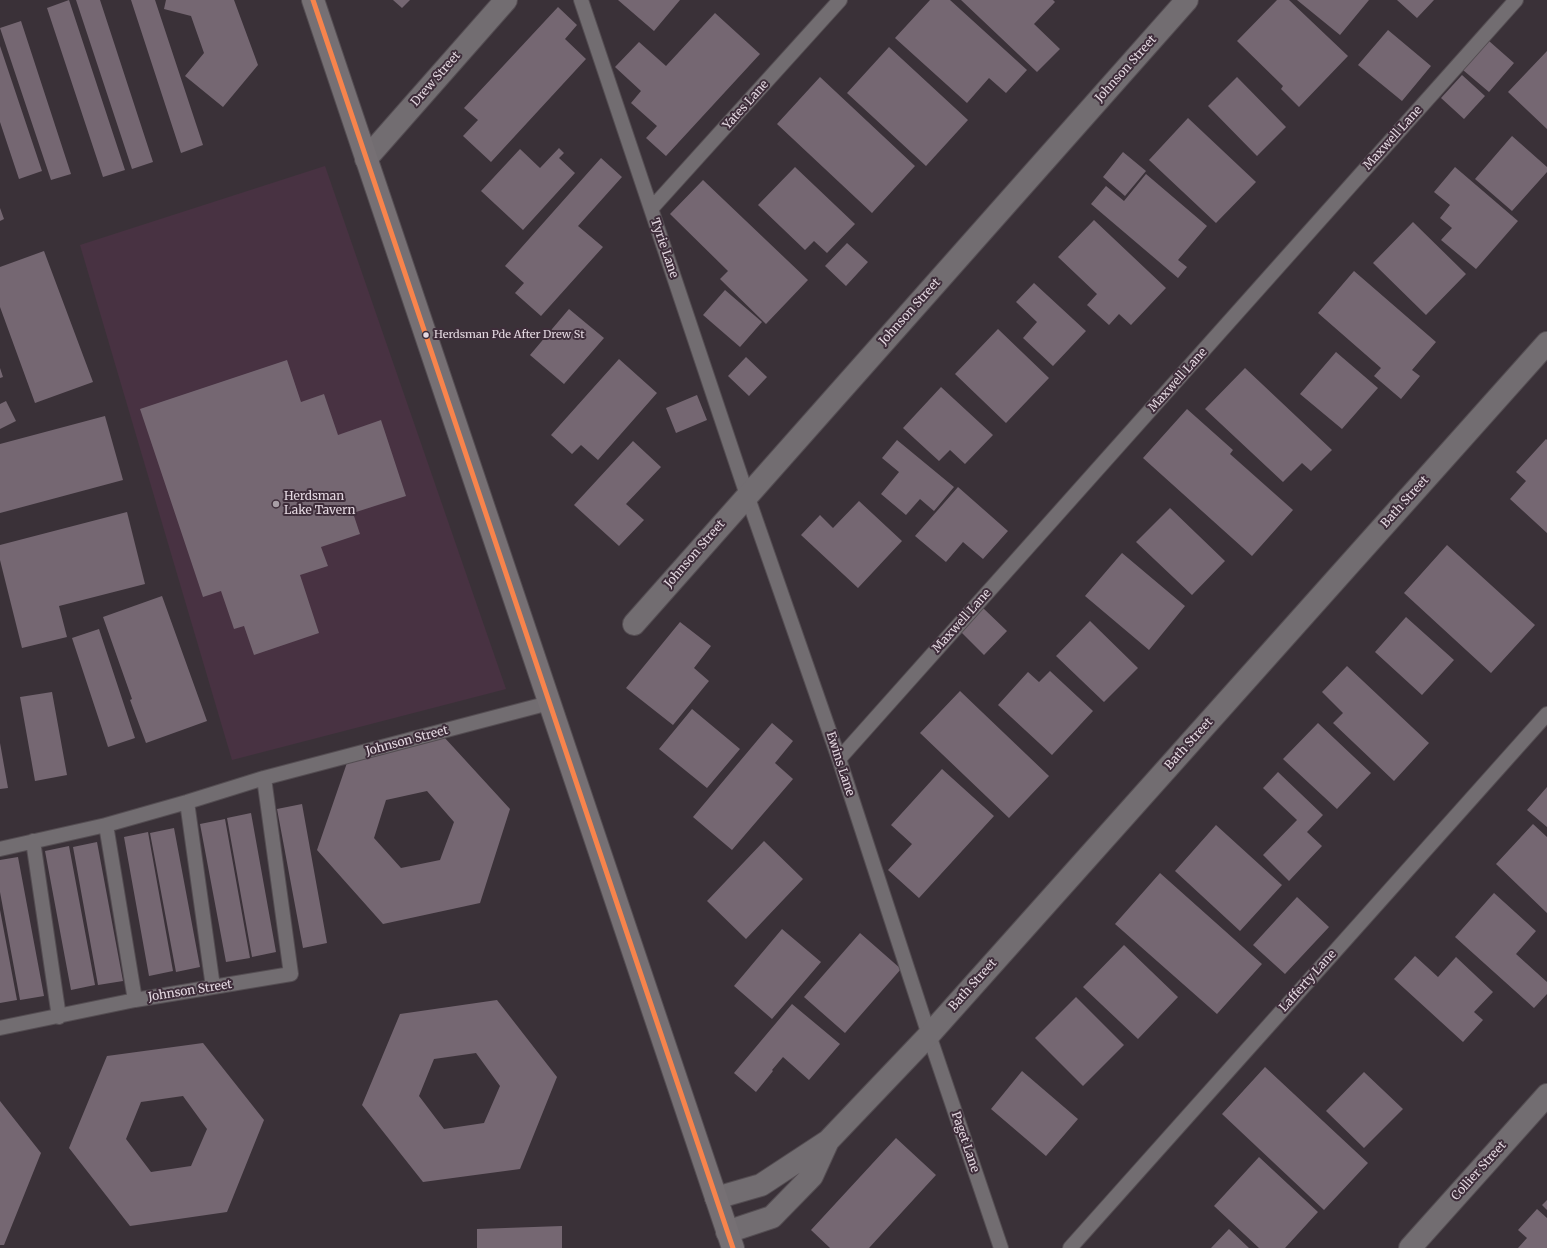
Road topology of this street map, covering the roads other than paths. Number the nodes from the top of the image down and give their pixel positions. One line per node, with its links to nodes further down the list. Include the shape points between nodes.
1 (313, 0): 7 (main road)
2 (506, 0): 7 (street, Drew Street)
3 (581, 0): 8 (lane, Tyrie Lane)
4 (840, 0): 8 (lane, Yates Lane)
5 (1187, 0): 10 (street, Johnson Street)
6 (1516, 0): 14 (lane, Maxwell Lane)
7 (366, 159): 12 (main road)
8 (651, 209): 10 (lane, Tyrie Lane)
9 (1547, 343): 24 (street, Bath Street)
10 (747, 495): 11 (street, Johnson Street); 14 (lane, Ewins Lane)
11 (634, 624)
12 (549, 703): 15 (lane, Johnson Street); 27 (main road)
13 (1547, 714): 30 (lane, Lafferty Lane)
14 (839, 759): 24 (lane, Ewins Lane)
15 (264, 778): 16 (lane, Johnson Street); 20 (lane, Johnson Street, via 291,974)
16 (187, 802): 17 (lane, Johnson Street); 20 (lane)
17 (106, 825): 18 (lane); 21 (lane, Johnson Street)
18 (33, 842): 19 (lane); 22 (lane)
19 (0, 849)
20 (213, 987): 21 (lane, Johnson Street)
21 (135, 1000): 22 (lane)
22 (58, 1017): 23 (lane)
23 (0, 1028)
24 (929, 1035): 26 (street, Bath Street); 29 (lane, Paget Lane)
25 (1547, 1095): 31 (street, Collier Street)
26 (828, 1141): 27 (street, Bath Street, via 761,1185); 28 (street, Bath Street, via 812,1176 772,1217)
27 (716, 1198): 28 (main road)
28 (730, 1240)
29 (1002, 1248)
30 (1070, 1248)
31 (1410, 1248)

